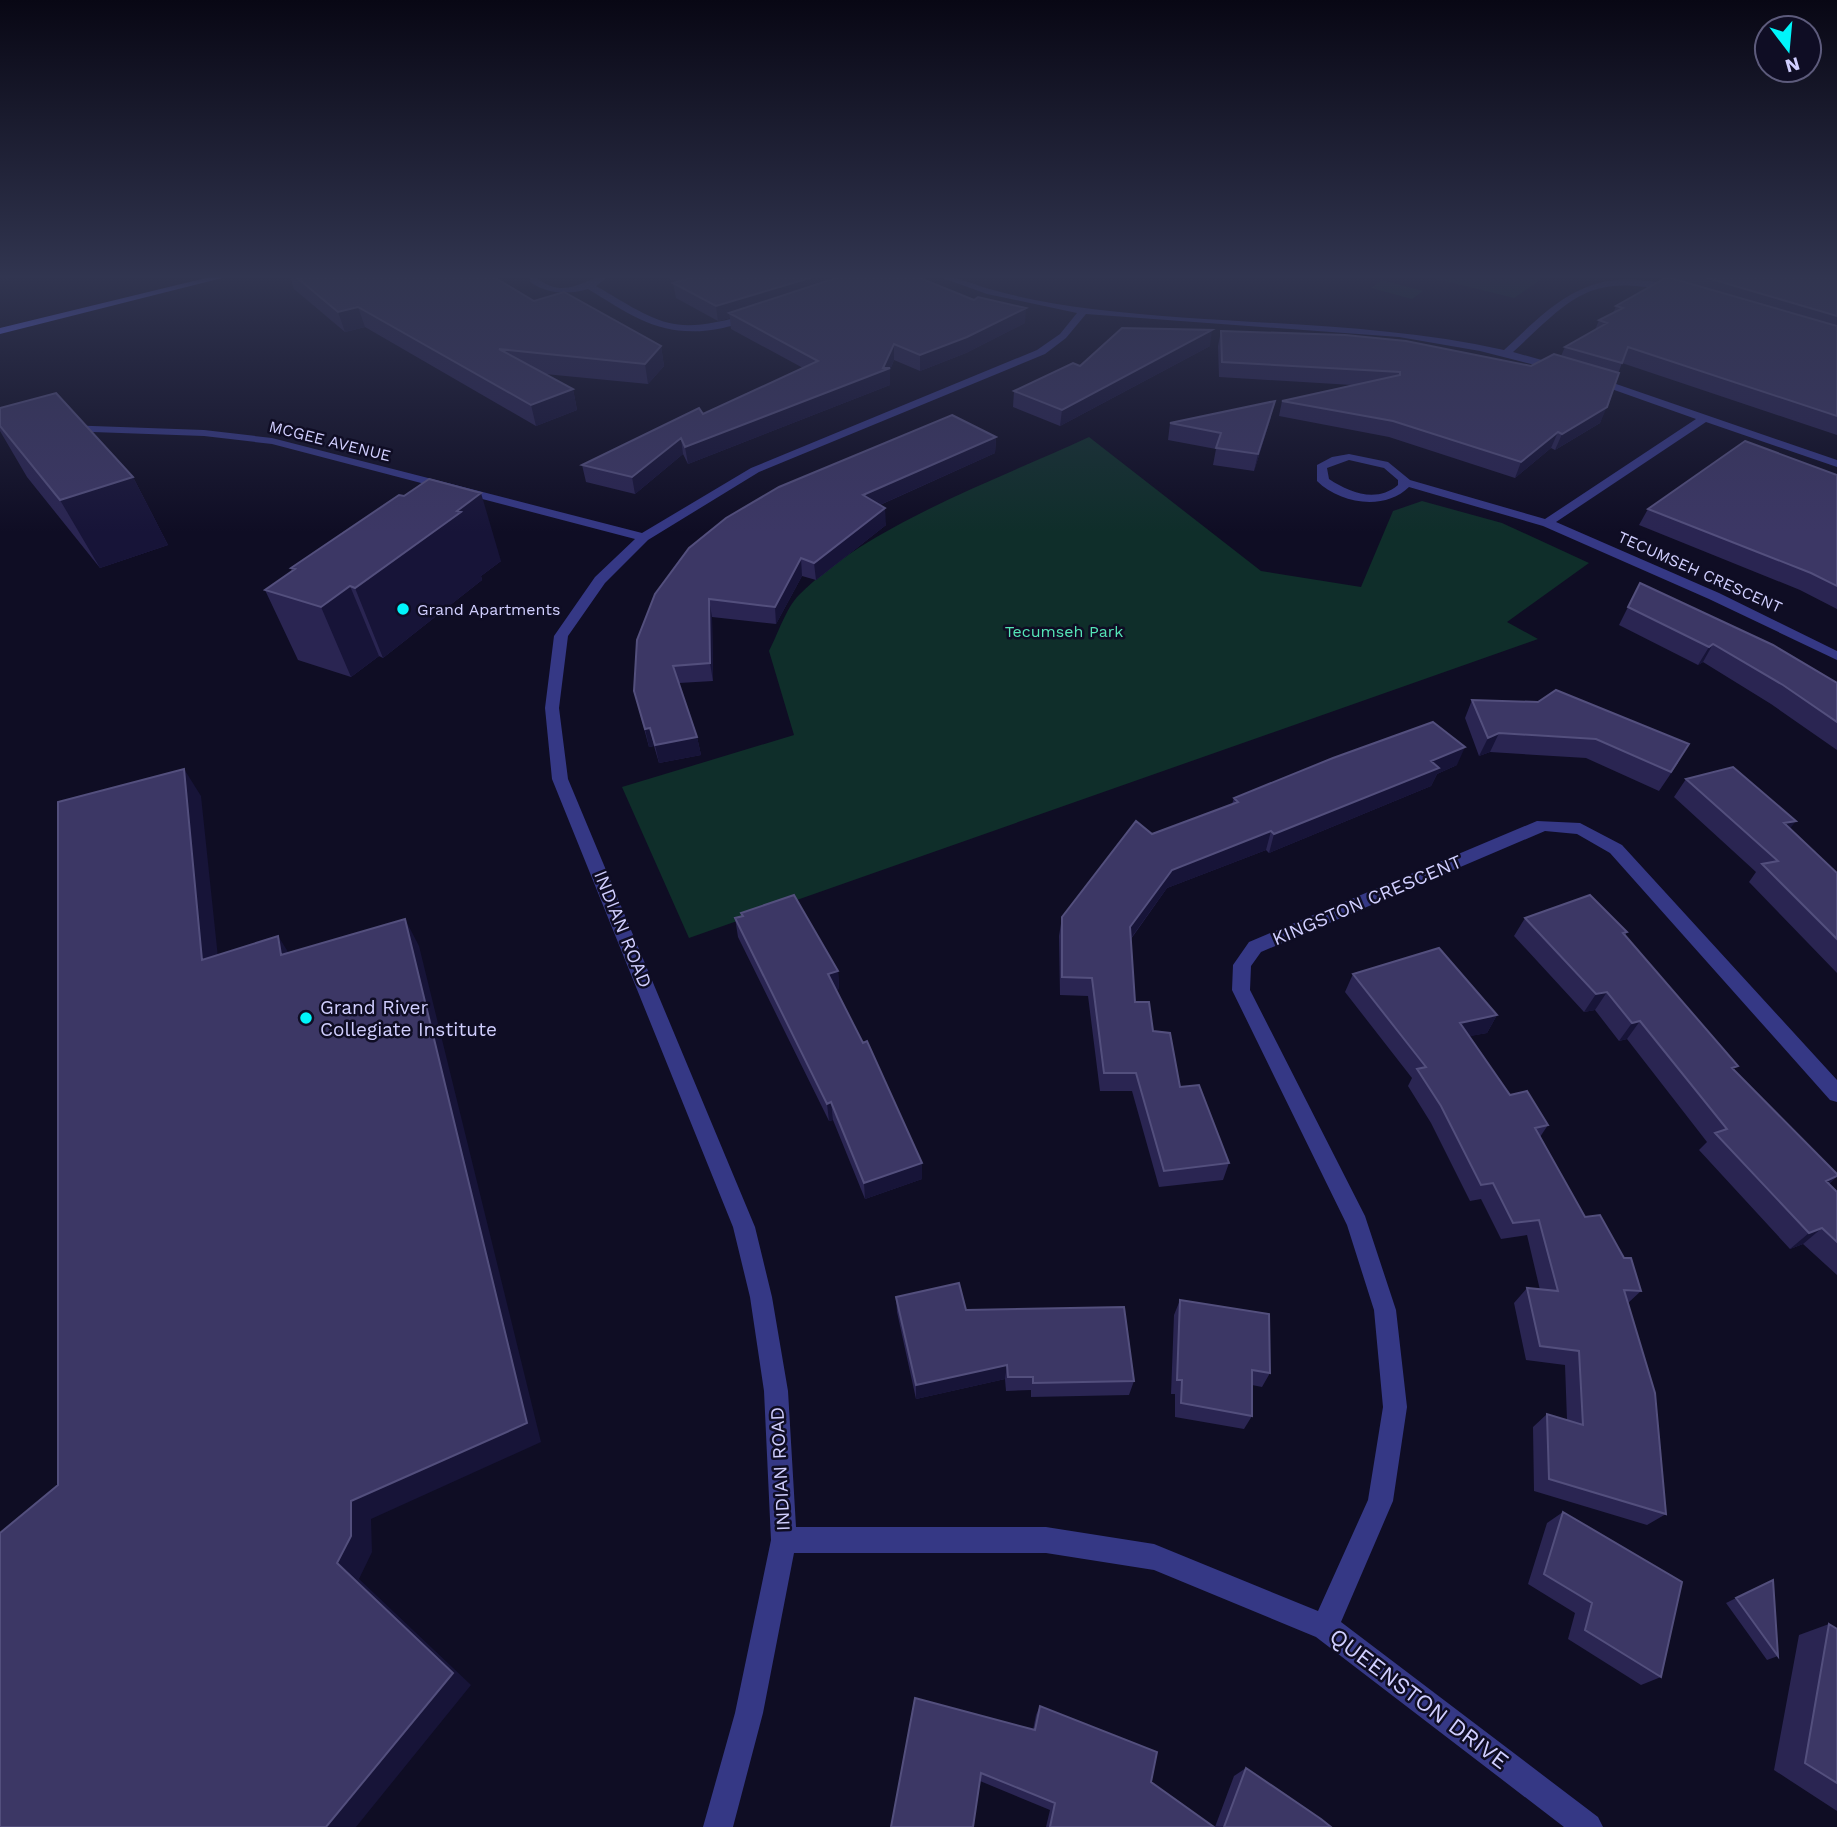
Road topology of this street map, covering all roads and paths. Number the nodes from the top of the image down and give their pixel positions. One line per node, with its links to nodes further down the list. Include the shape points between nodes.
1 (1019, 361): 10 (street, INDIAN ROAD, via 755,470)
2 (1538, 361): 3 (street)
3 (1569, 371)
4 (1581, 375): 5 (street)
5 (1704, 418): 7 (street); 9 (street)
6 (53, 428): 10 (street, MCGEE AVENUE, via 204,433 272,441)
7 (1837, 464)
8 (1404, 482): 8 (street, TECUMSEH CRESCENT, via 1388,465 1363,458 1336,459 1321,467 1320,474 1334,489 1361,498 1388,496 1398,492); 9 (street, TECUMSEH CRESCENT)
9 (1547, 523): 11 (street, TECUMSEH CRESCENT)
10 (644, 537): 13 (street, INDIAN ROAD, via 600,580 561,636 552,708 560,779 744,1227 776,1391)
11 (1837, 656)
12 (1837, 1094): 14 (street, KINGSTON CRESCENT, via 1616,849 1580,829 1543,825 1255,947 1242,965 1241,990 1357,1223 1385,1310 1395,1407 1380,1501)
13 (784, 1540): 14 (street, QUEENSTON DRIVE, via 1046,1540 1154,1557); 15 (street, INDIAN ROAD, via 749,1713)
14 (1325, 1628): 16 (street, QUEENSTON DRIVE)
15 (719, 1827)
16 (1588, 1827)

